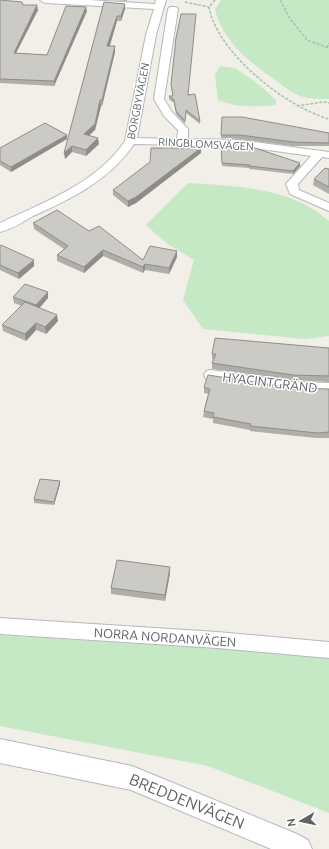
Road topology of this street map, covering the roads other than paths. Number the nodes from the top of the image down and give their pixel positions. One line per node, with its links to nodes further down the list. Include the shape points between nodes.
1 (45, 0): 2 (street)
2 (159, 3): 4 (street, BORGBYVÄGEN)
3 (173, 9): 5 (street, via 159,99 168,114 183,130)
4 (130, 141): 5 (street, RINGBLOMSVÄGEN); 8 (street, BORGBYVÄGEN, via 126,150 110,168 82,186)
5 (182, 142): 6 (street, RINGBLOMSVÄGEN, via 240,143)
6 (323, 155): 7 (street, via 292,184 294,192)
7 (329, 207)
8 (0, 228)
9 (211, 375): 10 (street, HYACINTGRÄND, via 292,387)
10 (329, 388)
11 (0, 626): 12 (street, NORRA NORDANVÄGEN)
12 (329, 650)
13 (0, 751): 14 (street, BREDDENVÄGEN, via 132,778)
14 (299, 849)

